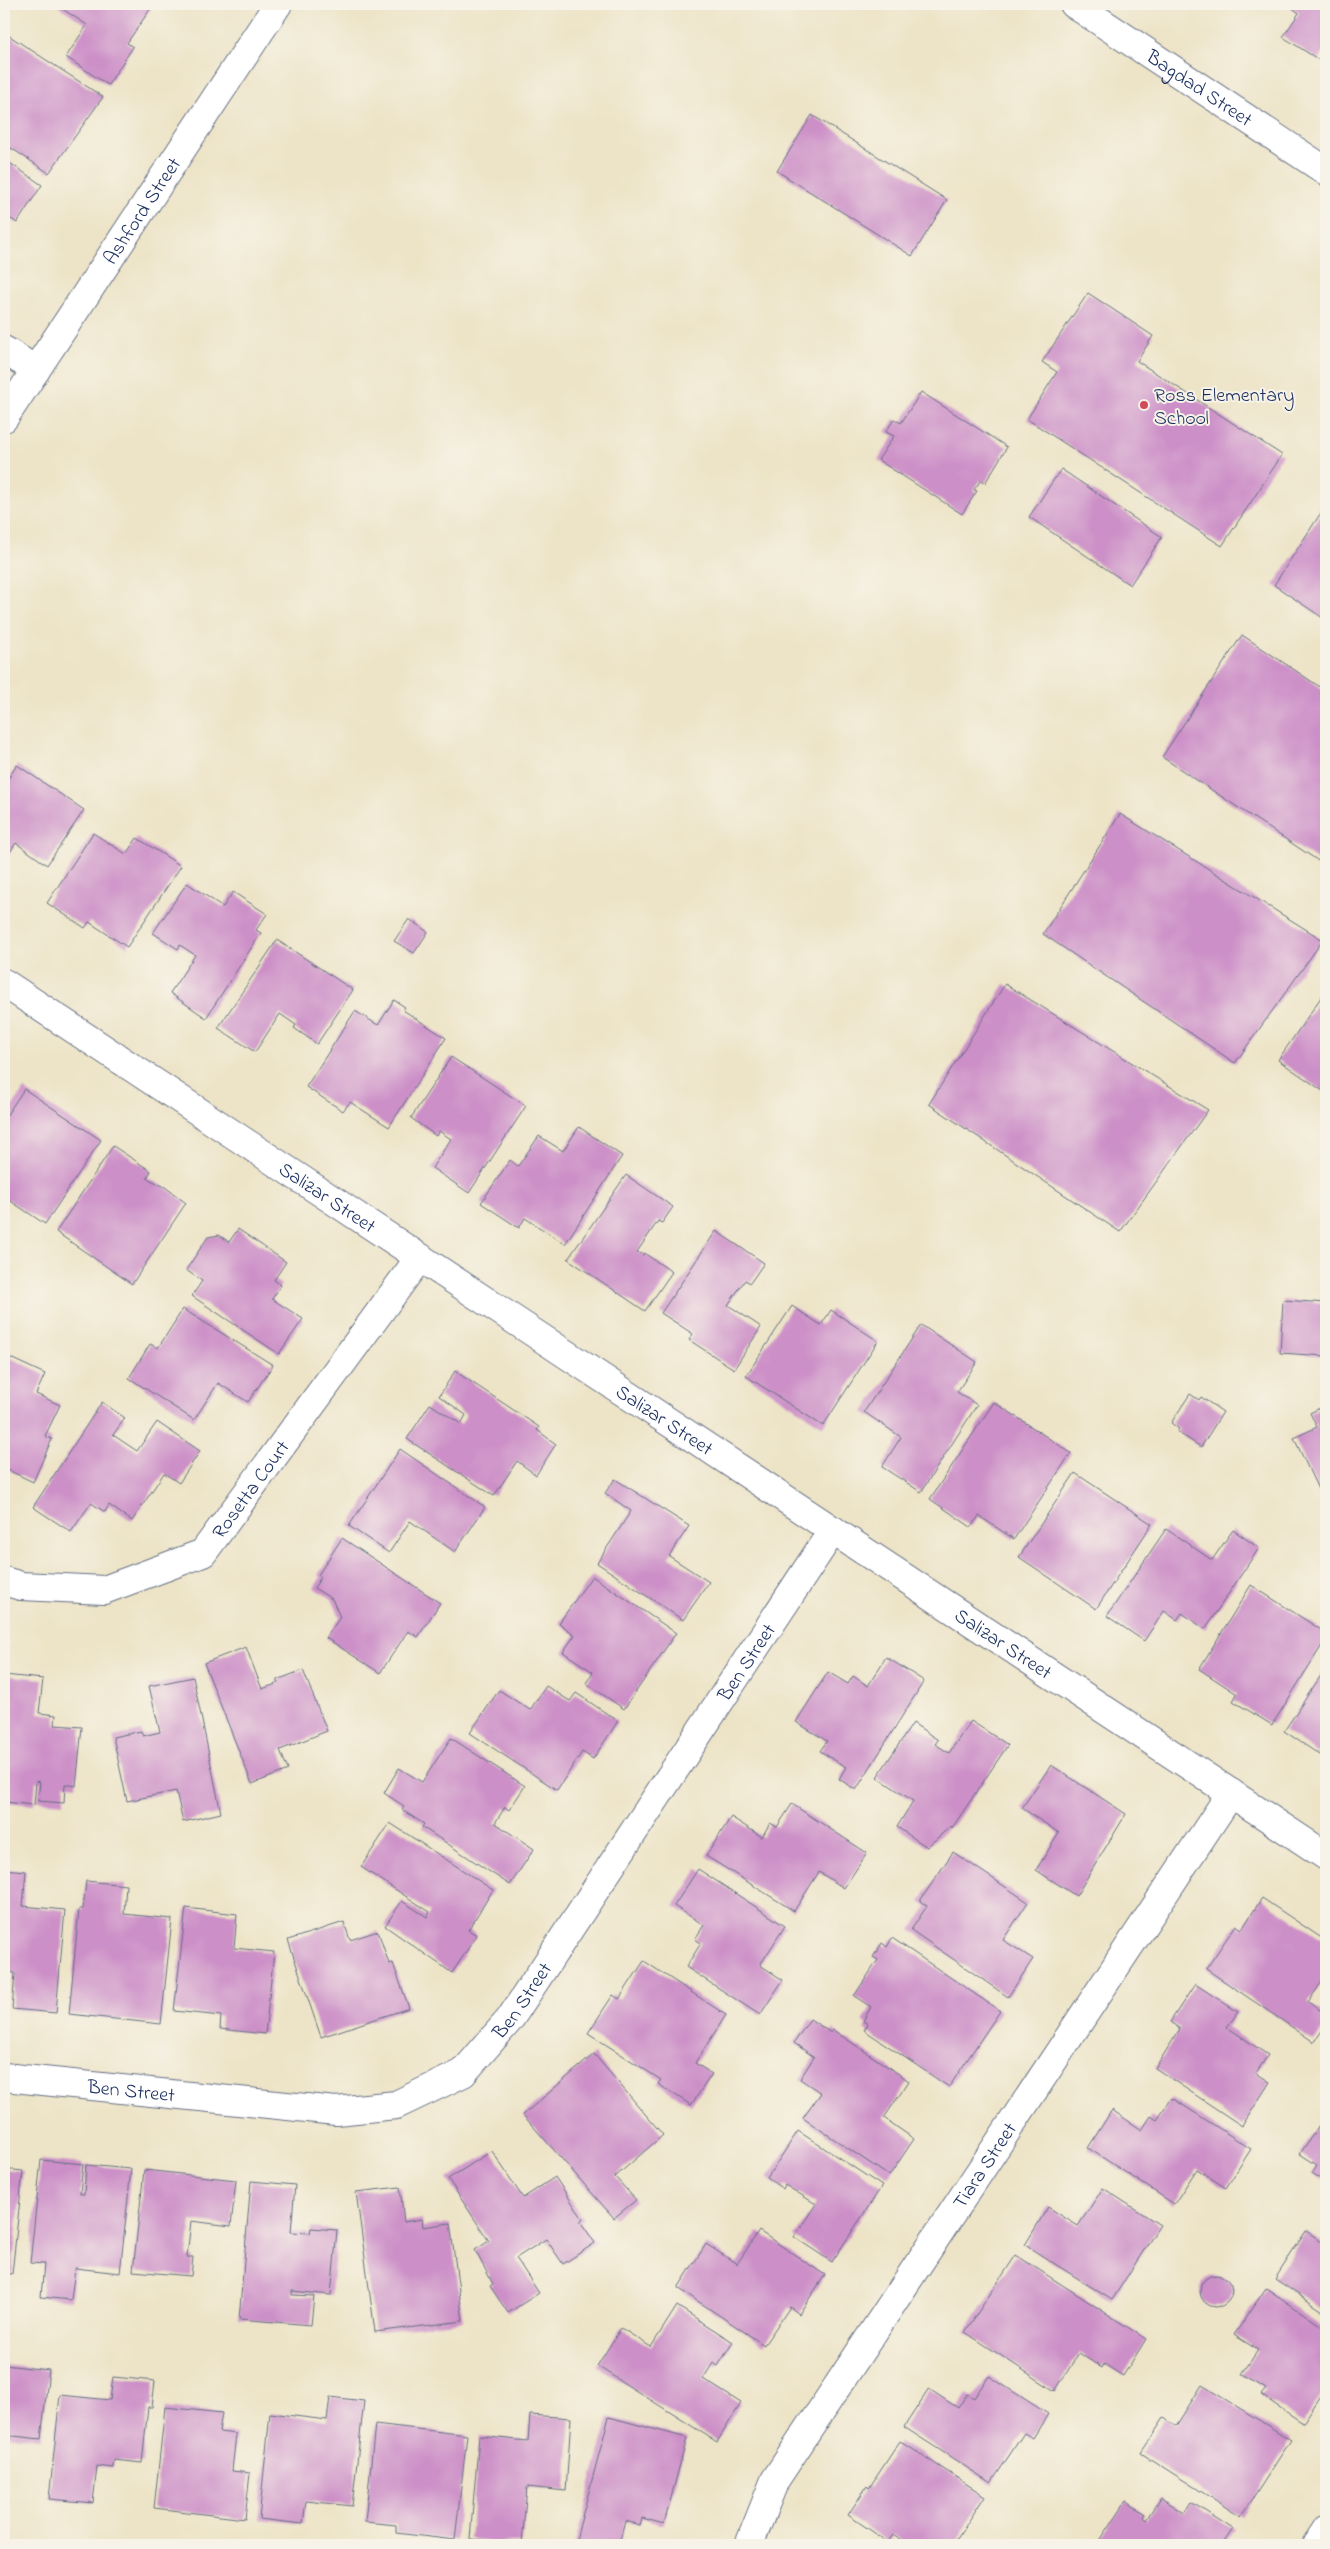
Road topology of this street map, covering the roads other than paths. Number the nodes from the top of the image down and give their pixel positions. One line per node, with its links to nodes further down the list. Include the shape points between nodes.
1 (278, 4): 5 (street, Ashford Street)
2 (1074, 4): 3 (street, Bagdad Street)
3 (1326, 170)
4 (4, 350): 5 (street)
5 (36, 370): 6 (street, Ashford Street)
6 (4, 418)
7 (4, 983): 8 (street, Salizar Street)
8 (420, 1257): 9 (street, Salizar Street); 10 (street, Rosetta Court, via 203,1553 104,1590 21,1586)
9 (833, 1530): 11 (street, Salizar Street); 13 (street, Ben Street, via 510,2019 463,2073 396,2105 336,2111)
10 (4, 1581)
11 (1231, 1793): 12 (street, Salizar Street); 15 (street, Tiara Street, via 775,2480)
12 (1326, 1856)
13 (4, 2077)
14 (1326, 2530): 16 (street)
15 (749, 2545)
16 (1316, 2545)

